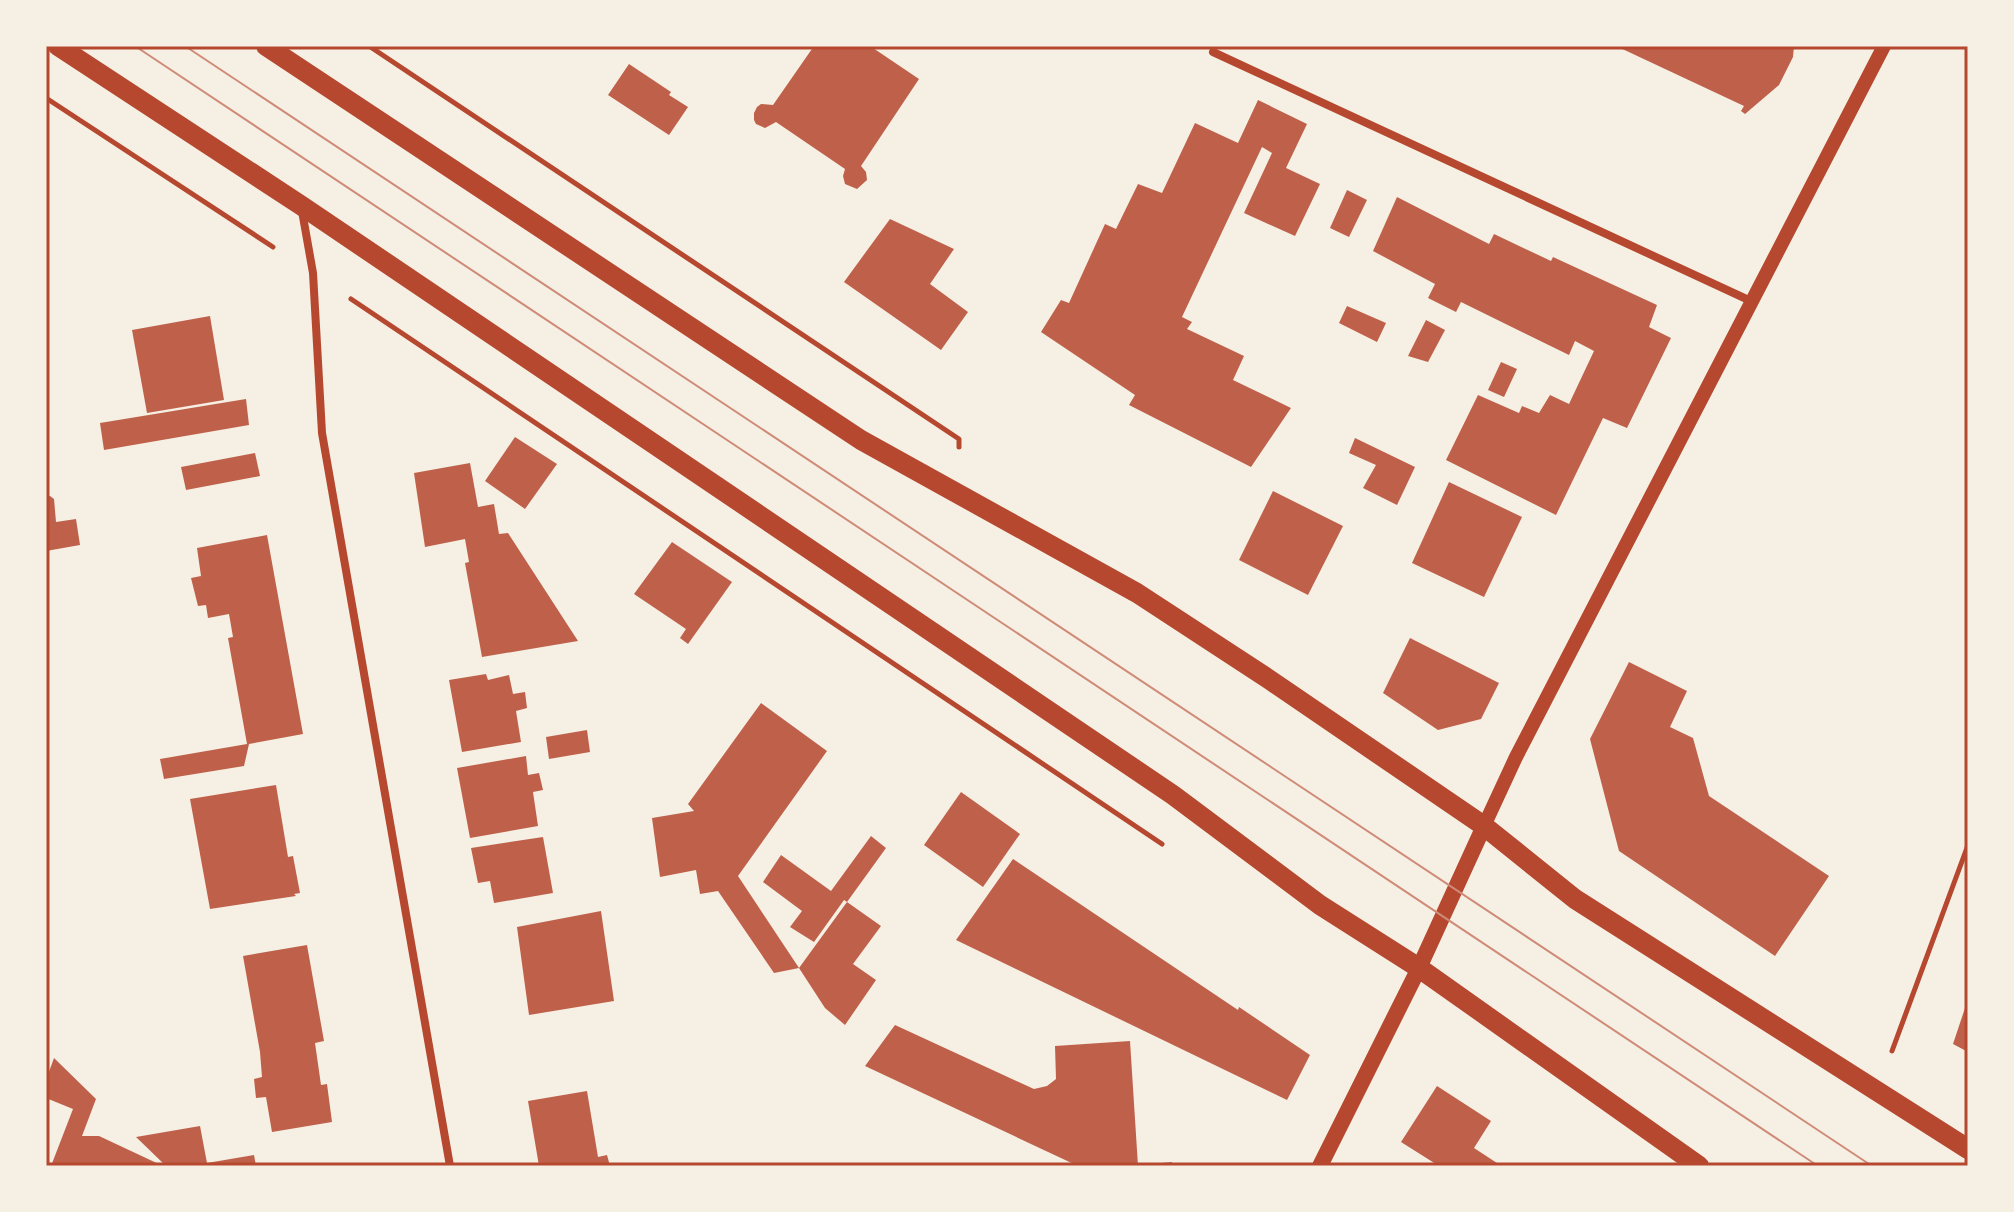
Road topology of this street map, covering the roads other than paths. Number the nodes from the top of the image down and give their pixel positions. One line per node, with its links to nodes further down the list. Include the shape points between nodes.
1 (58, 46): 5 (main road)
2 (266, 46): 7 (main road, via 861,440 1137,593)
3 (1884, 46): 6 (street)
4 (1213, 52): 6 (street)
5 (302, 206): 8 (main road, via 1173,795 1320,905); 10 (street, via 313,273 322,433)
6 (1753, 302): 7 (street)
7 (1484, 826): 8 (main road); 9 (main road, via 1575,899)
8 (1419, 968): 11 (main road); 12 (main road)
9 (1968, 1149)
10 (450, 1166)
11 (1320, 1166)
12 (1699, 1166)

